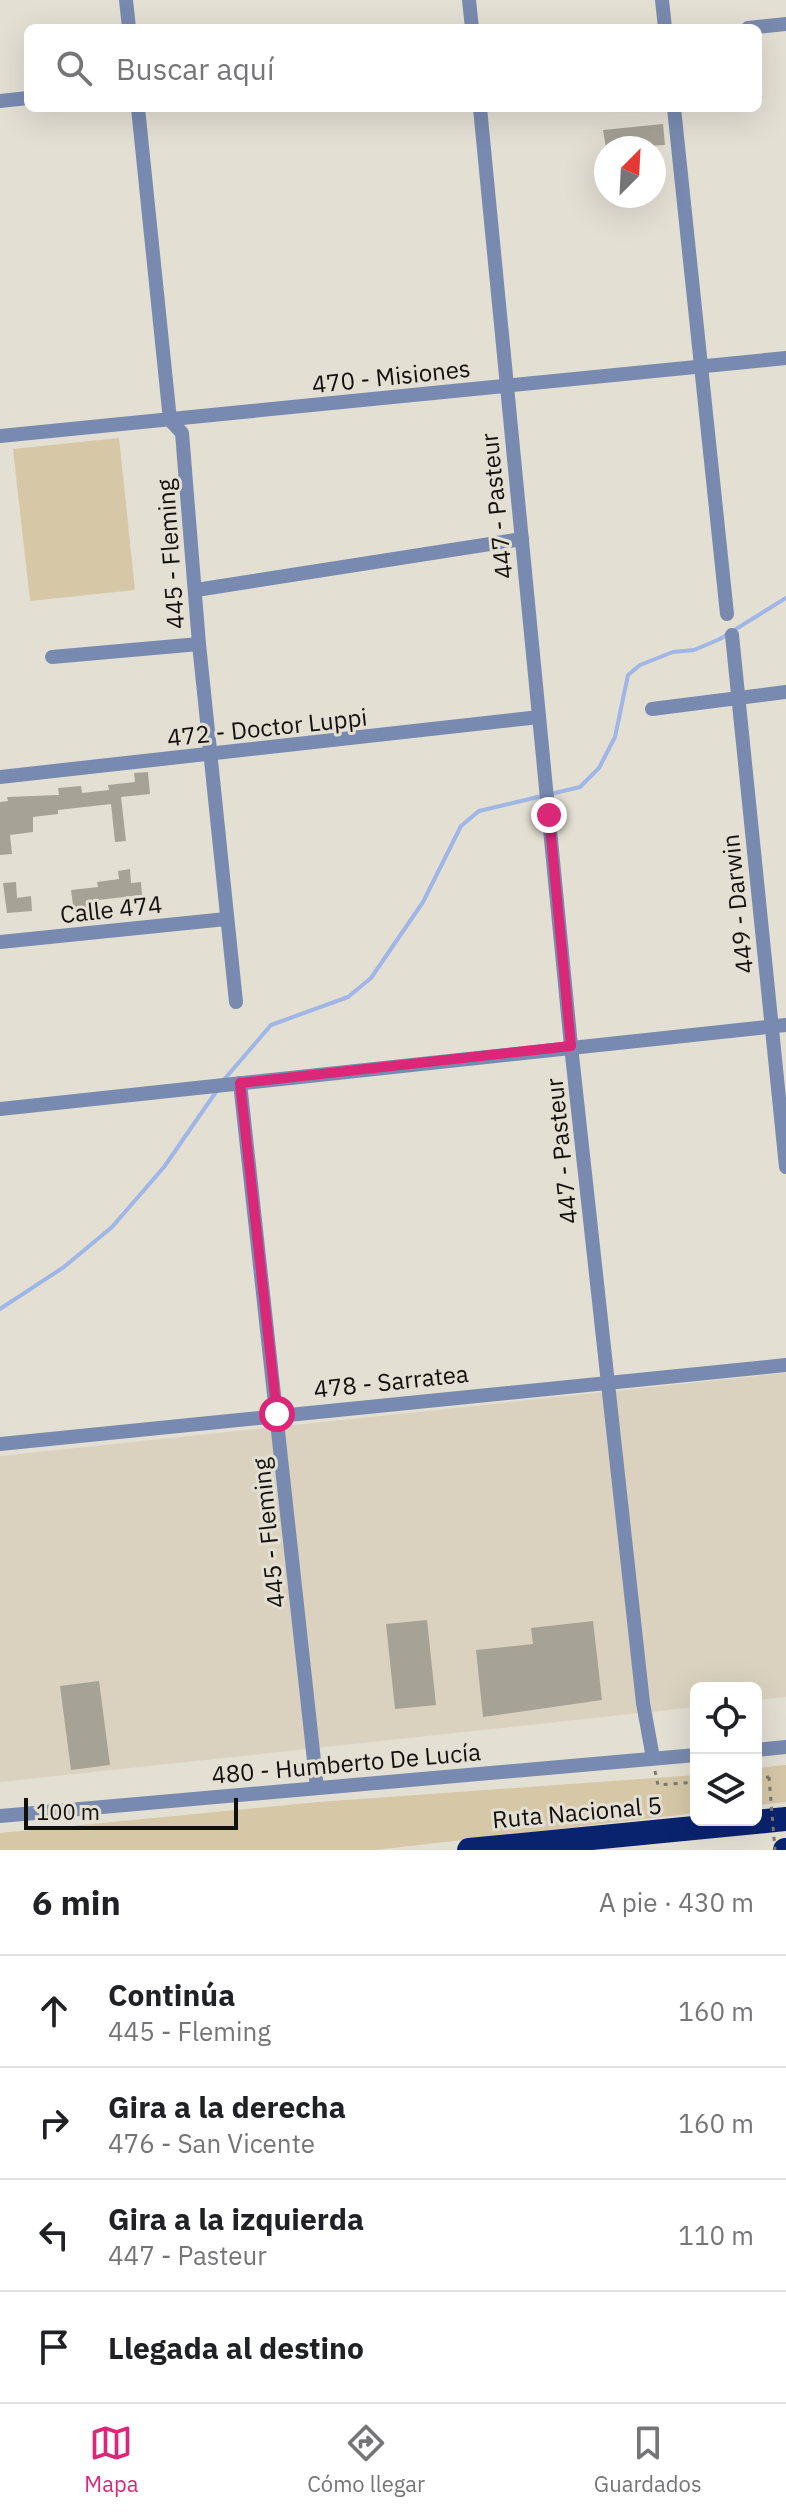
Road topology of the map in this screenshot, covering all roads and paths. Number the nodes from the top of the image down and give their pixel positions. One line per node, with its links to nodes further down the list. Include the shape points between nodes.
1 (126, 0): 4 (street)
2 (469, 0): 5 (street)
3 (662, 0): 6 (street)
4 (129, 24)
5 (472, 24)
6 (665, 24)
7 (786, 24): 8 (street)
8 (762, 27)
9 (24, 98): 10 (street)
10 (0, 101)
11 (138, 112): 17 (street, 445 - Fleming)
12 (480, 112): 16 (street, 447 - Pasteur)
13 (674, 112): 15 (street)
14 (786, 358): 15 (street, 470 - Misiones)
15 (702, 368): 16 (street, 470 - Misiones); 21 (street)
16 (507, 386): 17 (street, 470 - Misiones); 19 (street, 447 - Pasteur)
17 (170, 420): 18 (street, 470 - Misiones); 20 (street, 445 - Fleming, via 182,433)
18 (0, 436)
19 (522, 539): 20 (street); 28 (street, 447 - Pasteur)
20 (196, 590): 23 (street, 445 - Fleming)
21 (727, 614)
22 (732, 635): 26 (street, 449 - Darwin)
23 (199, 644): 24 (street); 29 (street, 445 - Fleming)
24 (52, 657)
25 (786, 692): 26 (street)
26 (736, 698): 27 (street); 34 (street, 449 - Darwin)
27 (652, 709)
28 (539, 717): 29 (street, 472 - Doctor Luppi); 35 (street, 447 - Pasteur)
29 (209, 756): 30 (street, 472 - Doctor Luppi); 31 (street, 445 - Fleming)
30 (0, 777)
31 (226, 919): 32 (street, Calle 474); 33 (street, 445 - Fleming)
32 (0, 942)
33 (236, 1002)
34 (779, 1026): 35 (street); 38 (street, 449 - Darwin)
35 (571, 1046): 36 (street); 40 (street, 447 - Pasteur)
36 (237, 1083): 37 (street); 41 (street, 445 - Fleming)
37 (0, 1109)
38 (786, 1167)
39 (786, 1365): 40 (street, 478 - Sarratea)
40 (608, 1382): 41 (street, 478 - Sarratea); 46 (street, 447 - Pasteur)
41 (277, 1414): 42 (street, 478 - Sarratea); 49 (street, 445 - Fleming)
42 (0, 1444)
43 (786, 1747): 44 (street)
44 (762, 1749)
45 (690, 1755): 46 (street, 480 - Humberto De Lucía)
46 (653, 1758): 48 (path, via 658,1785); 49 (street, 480 - Humberto De Lucía)
47 (762, 1778): 53 (path, bridge, via 769,1777)
48 (690, 1782)
49 (317, 1788): 50 (street, 480 - Humberto De Lucía)
50 (0, 1816)
51 (786, 1819): 52 (highway, Ruta Nacional 5)
52 (469, 1850)
53 (775, 1850)

